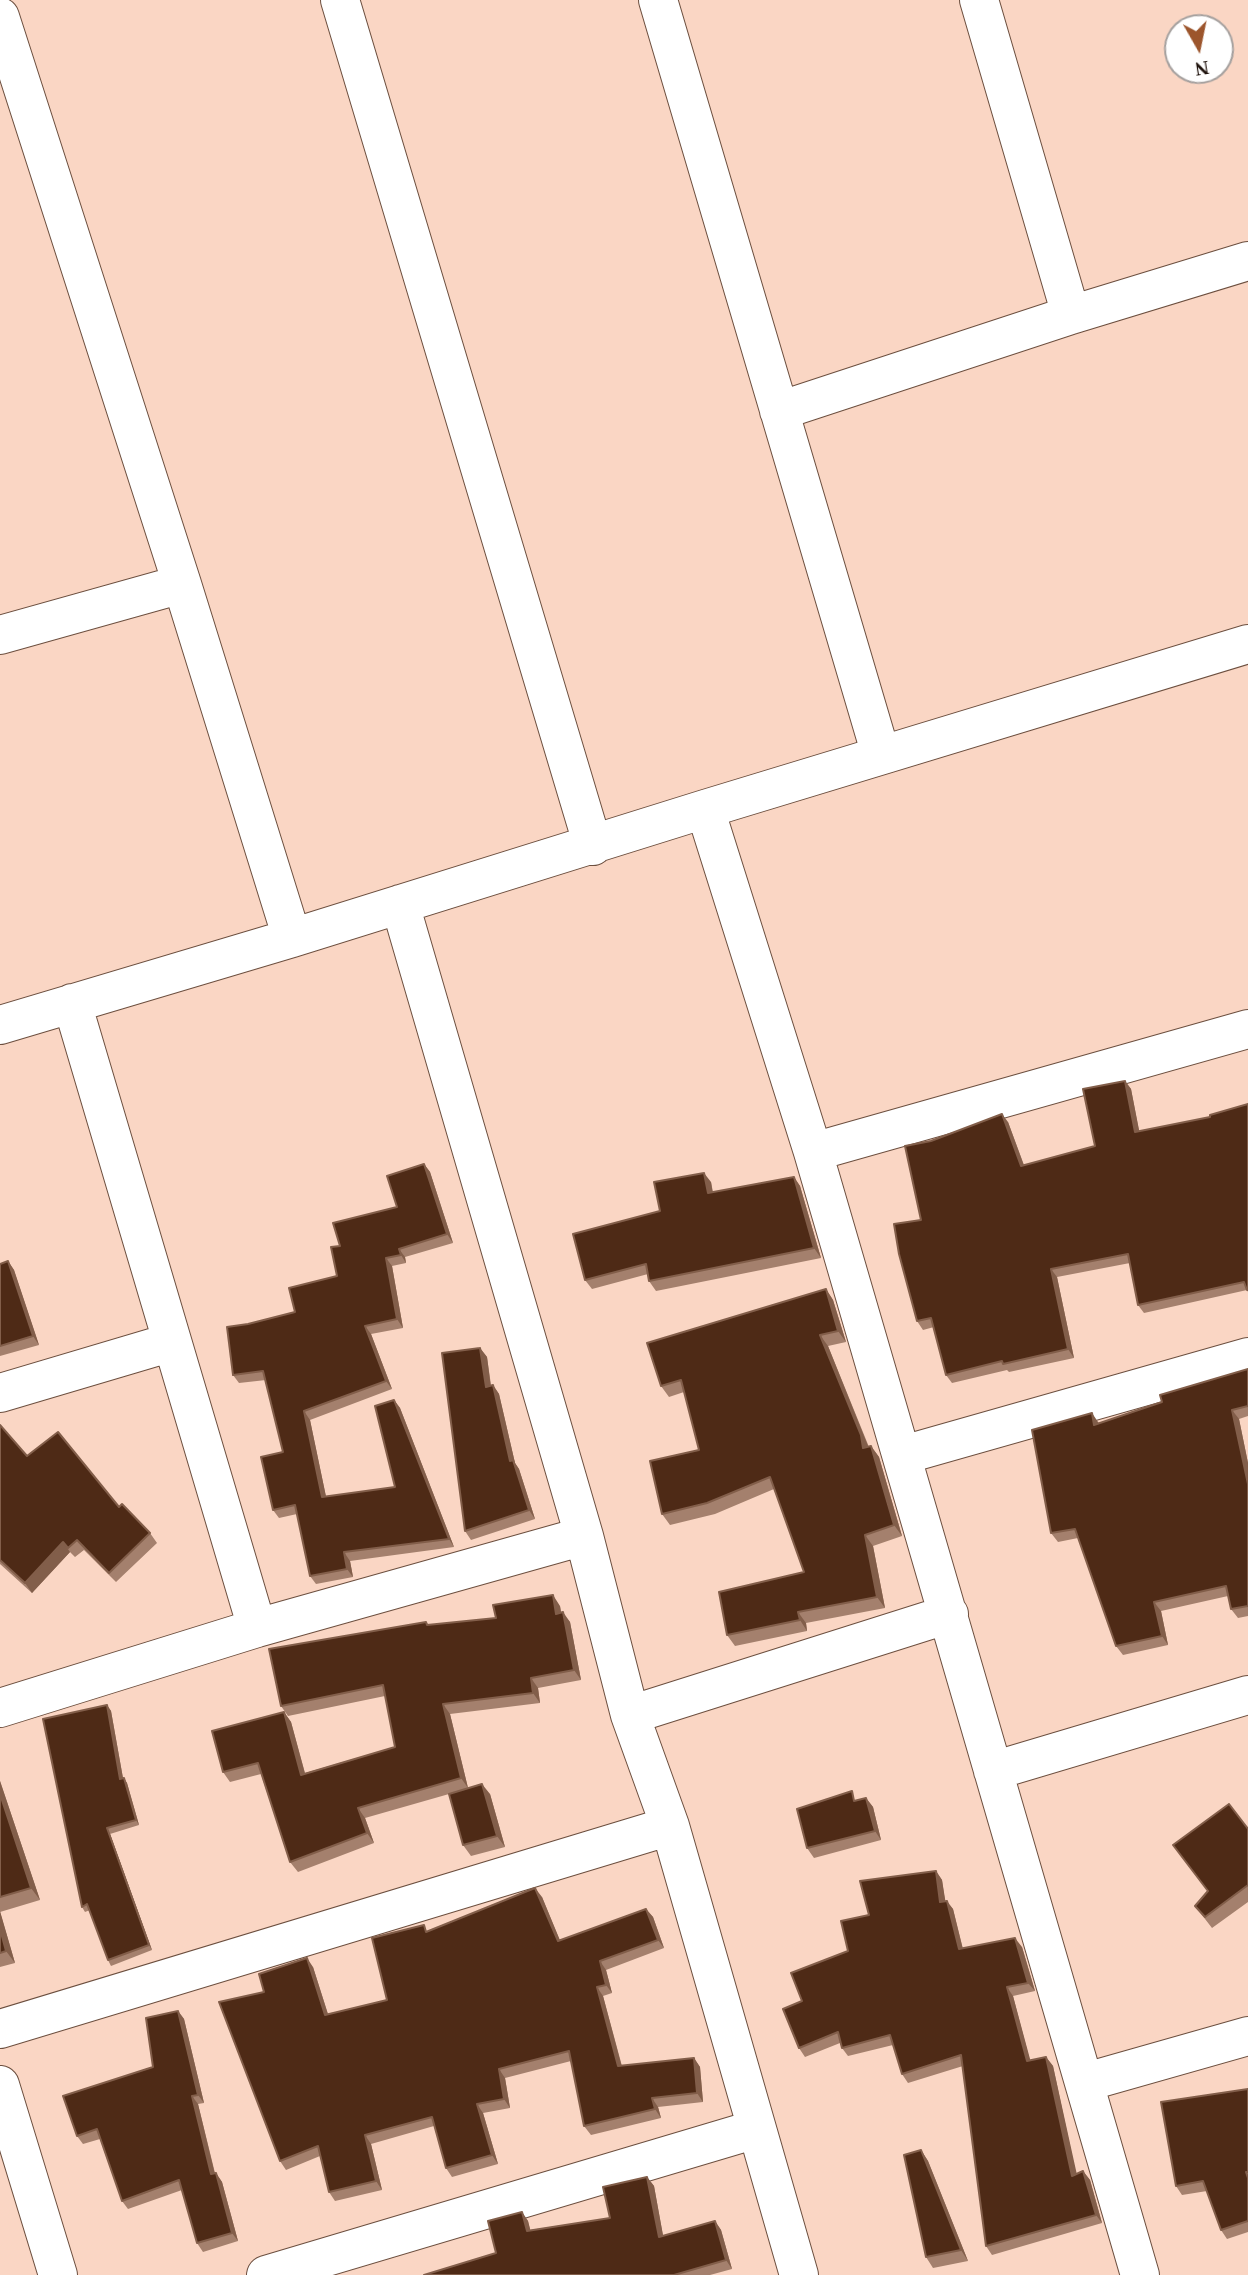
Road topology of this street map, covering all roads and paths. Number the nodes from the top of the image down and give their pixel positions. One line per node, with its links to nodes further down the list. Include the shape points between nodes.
1 (340, 0): 13 (street)
2 (659, 0): 7 (street)
3 (979, 0): 6 (street)
4 (0, 17): 8 (street)
5 (1248, 261): 6 (street)
6 (1071, 315): 7 (street)
7 (779, 411): 11 (street)
8 (182, 584): 9 (street); 15 (street)
9 (0, 635)
10 (1248, 644): 11 (street)
11 (881, 755): 12 (street)
12 (705, 809): 13 (street); 19 (street)
13 (593, 846): 14 (street)
14 (400, 904): 15 (street); 24 (street)
15 (292, 938): 16 (street)
16 (72, 1003): 17 (street); 20 (street)
17 (0, 1025)
18 (1248, 1029): 19 (street)
19 (813, 1152): 23 (street)
20 (172, 1342): 22 (street); 26 (street)
21 (1248, 1357): 23 (street)
22 (0, 1393)
23 (902, 1455): 25 (street)
24 (584, 1536): 26 (street); 29 (street)
25 (948, 1614): 29 (street); 30 (street)
26 (257, 1628): 28 (street)
27 (1248, 1695): 30 (street)
28 (0, 1708)
29 (631, 1715): 31 (street)
30 (993, 1771): 34 (street)
31 (670, 1826): 32 (street); 36 (street)
32 (0, 2029)
33 (1248, 2036): 34 (street)
34 (1086, 2082): 40 (street)
35 (0, 2085): 37 (street)
36 (756, 2129): 38 (street); 39 (street)
37 (58, 2275)
38 (266, 2275)
39 (799, 2275)
40 (1140, 2275)

